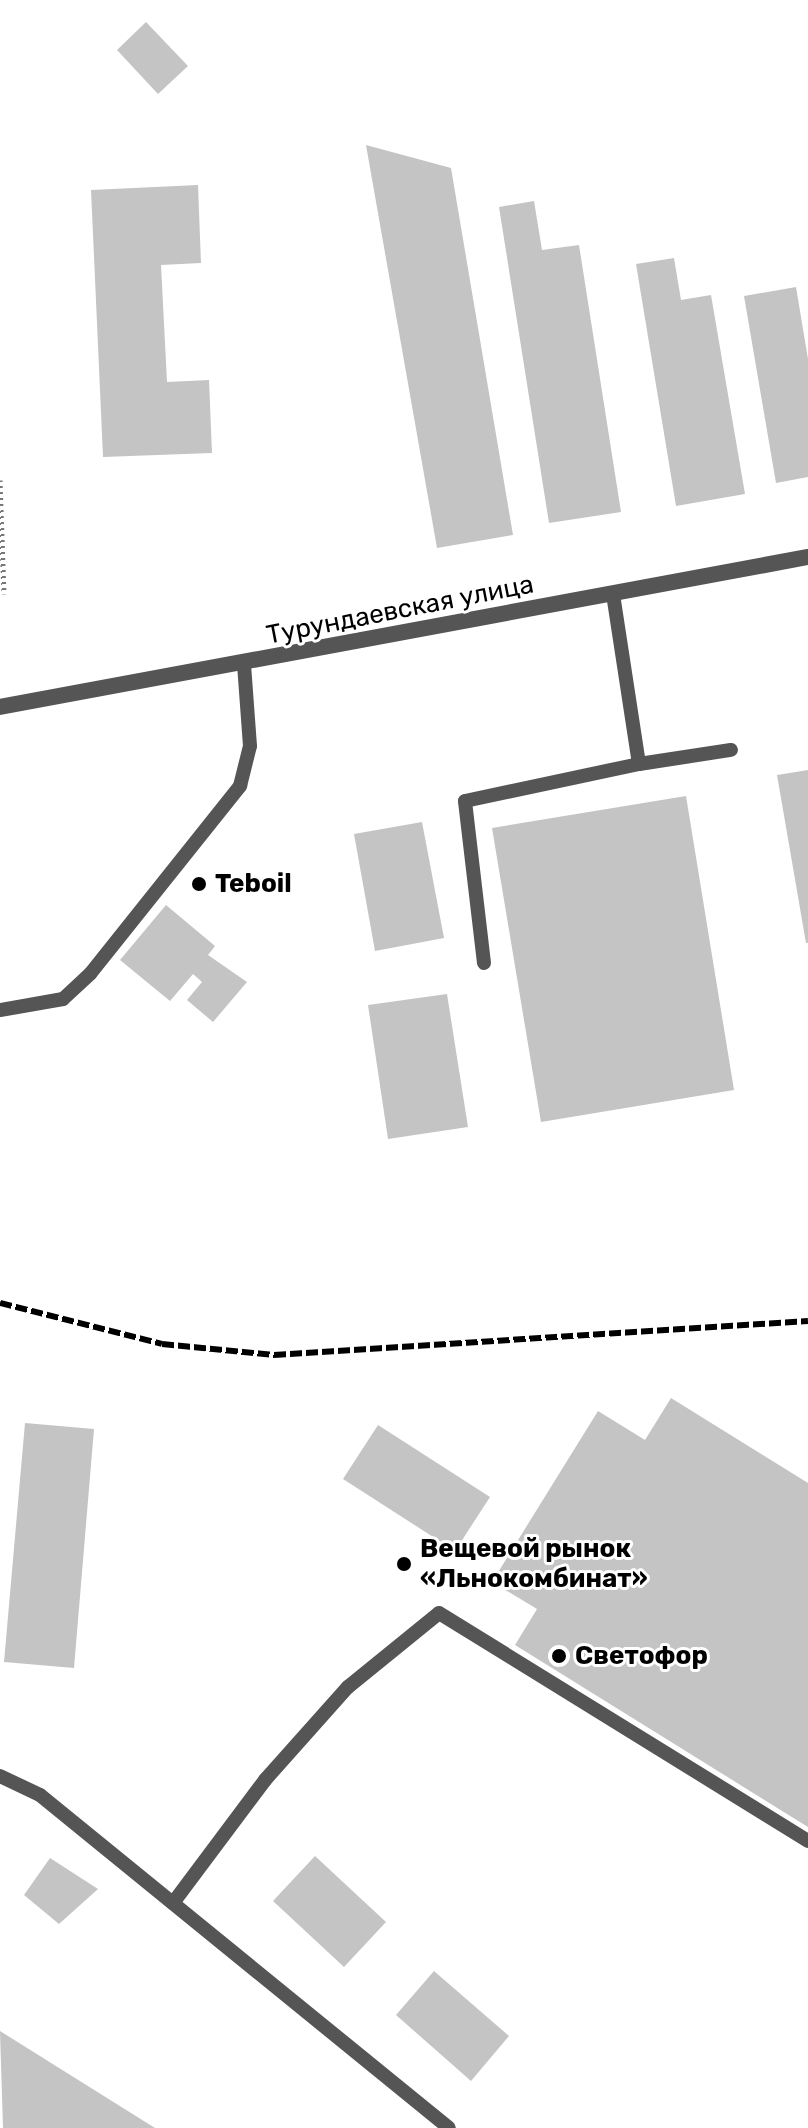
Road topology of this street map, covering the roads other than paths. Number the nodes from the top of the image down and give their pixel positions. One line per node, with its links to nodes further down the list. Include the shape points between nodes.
1 (808, 557): 2 (street, Турундаевская улица)
2 (613, 594): 3 (street, Турундаевская улица); 6 (lane)
3 (244, 664): 4 (street, Турундаевская улица); 8 (lane, via 250,746 240,786 90,974 63,999)
4 (0, 707)
5 (731, 750): 6 (lane)
6 (639, 764): 7 (lane, via 465,801)
7 (484, 963)
8 (0, 1010)
9 (0, 1776): 11 (lane, via 40,1795)
10 (808, 1841): 11 (lane, via 439,1613 348,1687 265,1780)
11 (173, 1903): 12 (lane)
12 (449, 2128)

